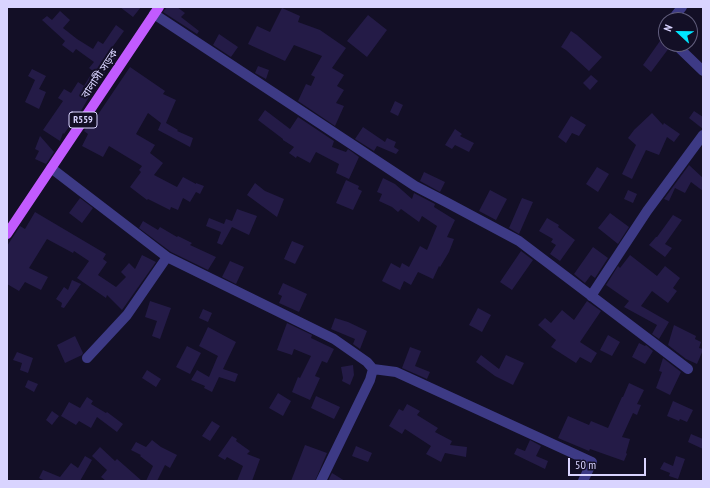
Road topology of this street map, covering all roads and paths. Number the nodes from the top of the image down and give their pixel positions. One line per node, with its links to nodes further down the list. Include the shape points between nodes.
1 (156, 10): 5 (main road, বালাসী সড়ক / R559); 8 (street, via 415,186 519,241)
2 (683, 52): 3 (street)
3 (703, 71)
4 (703, 134): 8 (street, via 647,211)
5 (51, 168): 6 (main road, বালাসী সড়ক / R559); 7 (street)
6 (7, 234)
7 (168, 257): 9 (street, via 126,315); 10 (street, via 334,339)
8 (591, 296): 11 (street)
9 (86, 358)
10 (374, 369): 12 (street); 13 (street, via 396,372 592,462)
11 (688, 369)
12 (321, 481)
13 (583, 481)

